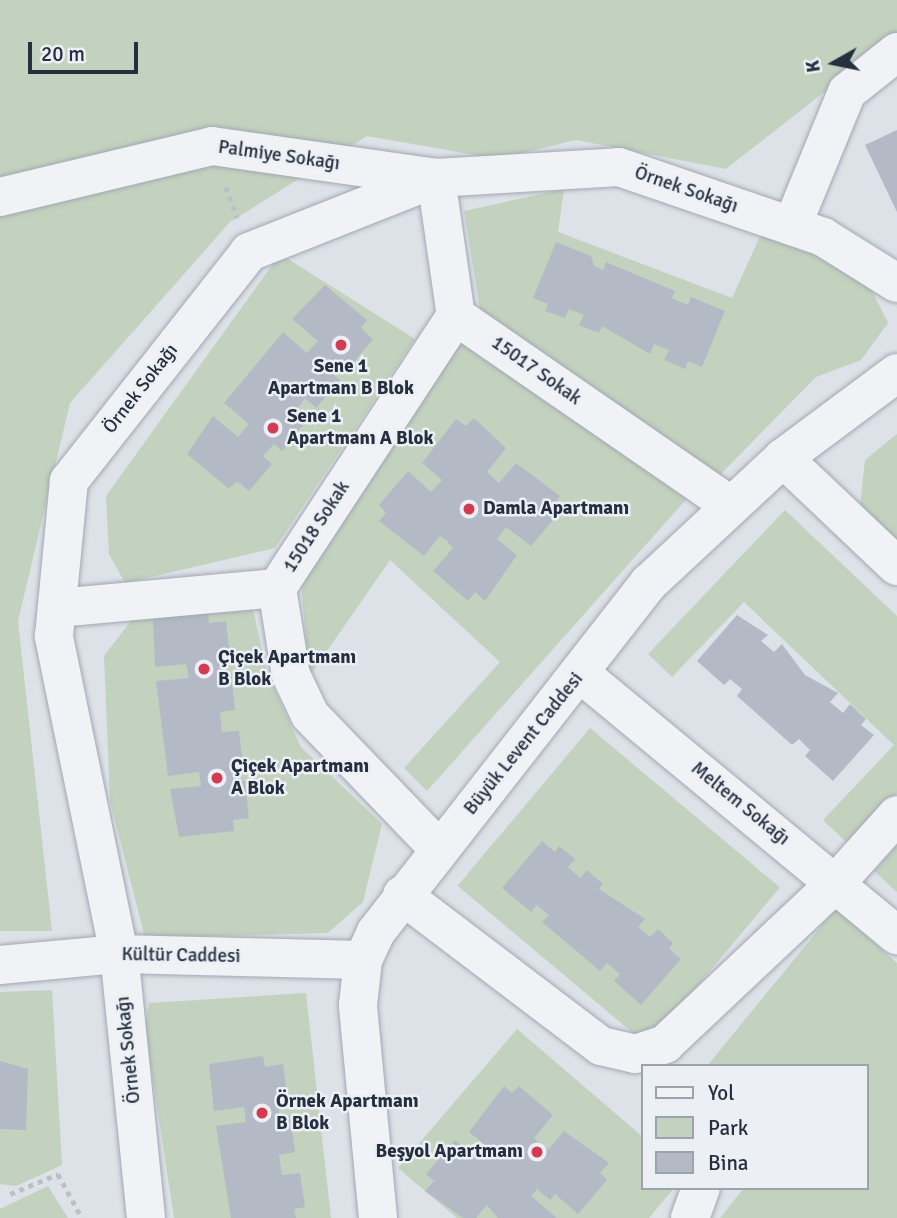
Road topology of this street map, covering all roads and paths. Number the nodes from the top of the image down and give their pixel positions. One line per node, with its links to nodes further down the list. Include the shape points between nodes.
1 (897, 52): 5 (street, via 847,92)
2 (212, 146): 3 (street, Palmiye Sokağı); 4 (street, Palmiye Sokağı); 6 (path)
3 (436, 178): 5 (street, Örnek Sokağı, via 619,167); 6 (street, Örnek Sokağı); 8 (street)
4 (0, 197)
5 (792, 226): 7 (street, Örnek Sokağı, via 823,237)
6 (249, 252): 14 (street, Örnek Sokağı, via 69,481)
7 (897, 283)
8 (456, 316): 11 (street, 15017 Sokak); 13 (street, 15018 Sokak)
9 (897, 373): 10 (street, Büyük Levent Caddesi)
10 (783, 458): 11 (street, Büyük Levent Caddesi); 12 (street)
11 (731, 506): 15 (street, Büyük Levent Caddesi, via 649,583)
12 (897, 566)
13 (277, 588): 14 (street, 15018 Sokak); 17 (street, via 290,675 310,715)
14 (57, 608): 21 (street, Örnek Sokağı, via 54,636)
15 (581, 674): 17 (street, Büyük Levent Caddesi); 18 (street, Meltem Sokağı)
16 (897, 815): 18 (street)
17 (439, 849): 19 (street, Büyük Levent Caddesi)
18 (836, 883): 20 (street, Meltem Sokağı); 24 (street)
19 (402, 895): 22 (street, Büyük Levent Caddesi); 24 (street, via 601,1046)
20 (897, 935)
21 (119, 954): 22 (street, Kültür Caddesi); 23 (street, Kültür Caddesi); 28 (street, Örnek Sokağı)
22 (363, 960): 29 (street, Büyük Levent Caddesi, via 358,1004)
23 (0, 965)
24 (669, 1055)
25 (700, 1190): 30 (street)
26 (10, 1194): 27 (path, via 58,1174)
27 (82, 1218)
28 (146, 1218)
29 (377, 1218)
30 (690, 1218)

